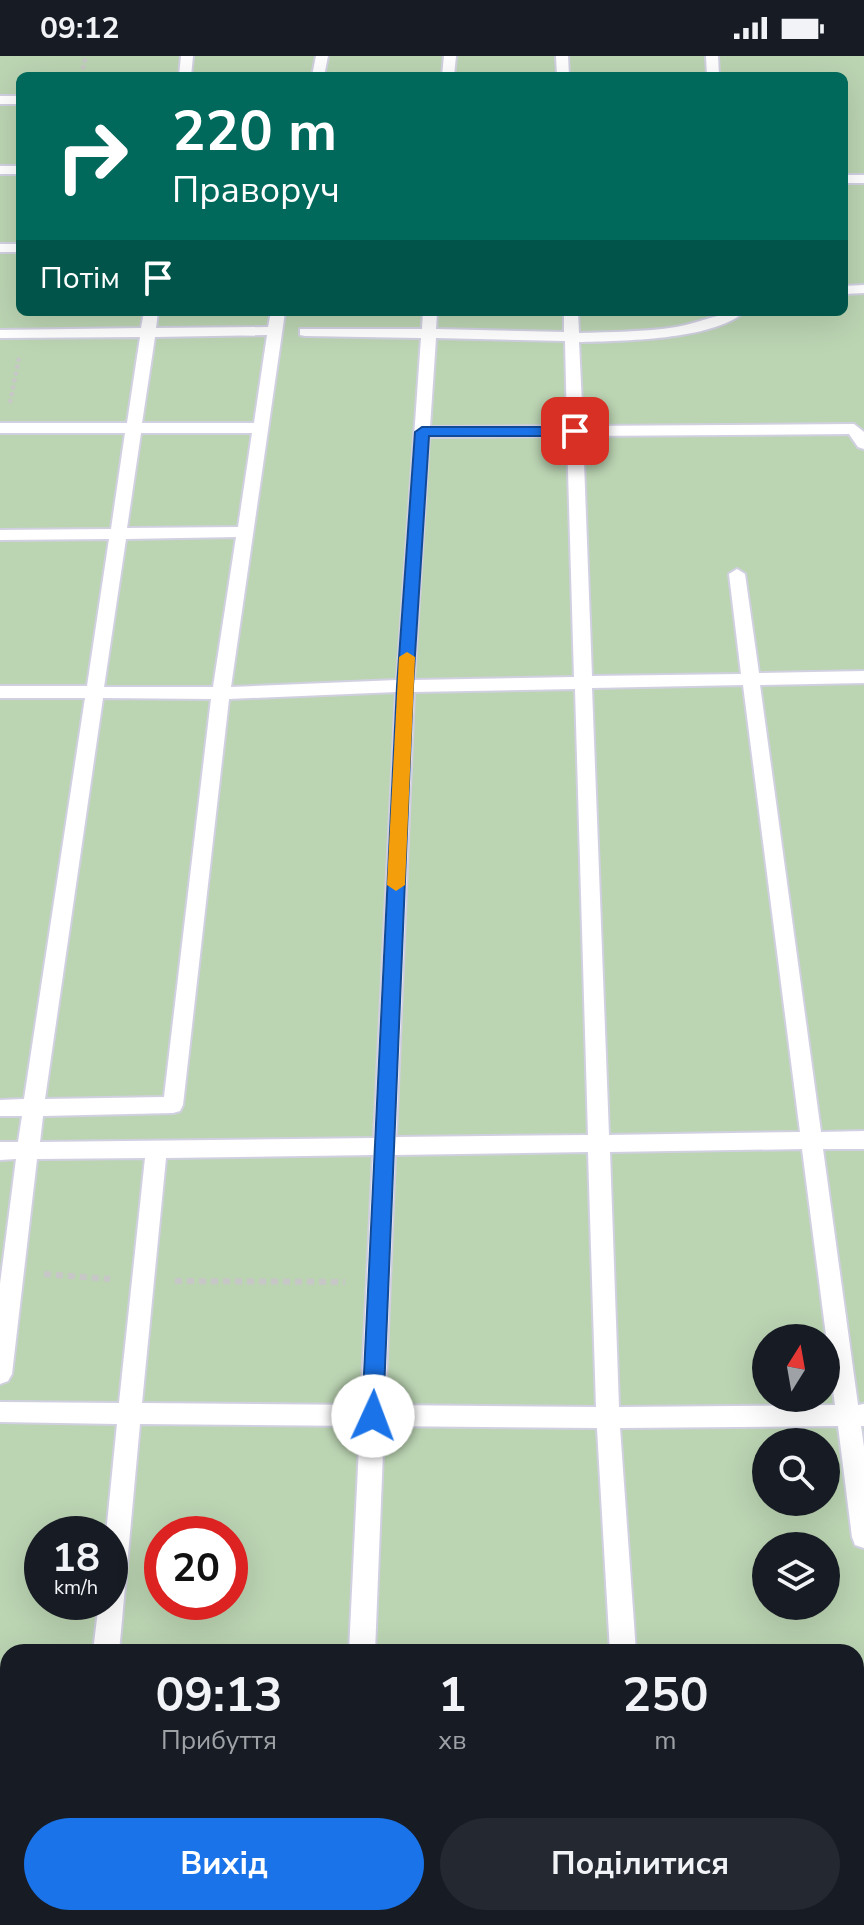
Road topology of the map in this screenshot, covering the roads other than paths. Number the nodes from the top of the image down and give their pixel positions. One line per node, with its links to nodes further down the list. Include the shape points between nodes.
1 (150, 316): 8 (lane)
2 (277, 316): 6 (lane)
3 (430, 316): 9 (lane)
4 (571, 316): 11 (lane)
5 (729, 316): 11 (lane, via 662,333)
6 (275, 331): 8 (lane); 14 (lane)
7 (305, 332): 9 (lane)
8 (148, 333): 10 (lane); 13 (lane)
9 (428, 333): 11 (lane); 16 (lane)
10 (0, 334)
11 (571, 336): 15 (lane)
12 (2, 428): 13 (lane)
13 (135, 428): 14 (lane); 19 (lane)
14 (261, 428): 18 (lane)
15 (575, 431): 16 (lane); 17 (lane, via 854,429); 24 (lane)
16 (422, 432): 25 (lane)
17 (864, 444)
18 (245, 532): 19 (lane); 27 (lane)
19 (119, 533): 20 (lane); 28 (lane)
20 (0, 535)
21 (737, 574): 23 (lane)
22 (864, 677): 23 (lane)
23 (752, 680): 24 (lane); 31 (lane)
24 (585, 683): 25 (lane); 33 (lane)
25 (405, 686): 27 (lane); 34 (lane)
26 (0, 692): 28 (lane)
27 (221, 693): 28 (lane); 30 (lane, via 173,1105)
28 (96, 694): 30 (lane)
29 (0, 1108): 30 (lane)
30 (33, 1109): 37 (lane)
31 (810, 1140): 32 (lane); 33 (lane); 41 (lane)
32 (864, 1140)
33 (598, 1144): 34 (lane); 43 (lane)
34 (384, 1148): 35 (lane); 42 (lane)
35 (156, 1150): 37 (lane); 40 (lane)
36 (0, 1151): 37 (lane)
37 (28, 1152): 38 (lane)
38 (0, 1374)
39 (0, 1412): 40 (lane)
40 (129, 1414): 42 (lane); 45 (lane)
41 (855, 1415): 43 (lane); 44 (lane)
42 (373, 1416): 43 (lane); 46 (lane)
43 (608, 1418): 47 (lane)
44 (864, 1537)
45 (107, 1644)
46 (362, 1644)
47 (622, 1644)

